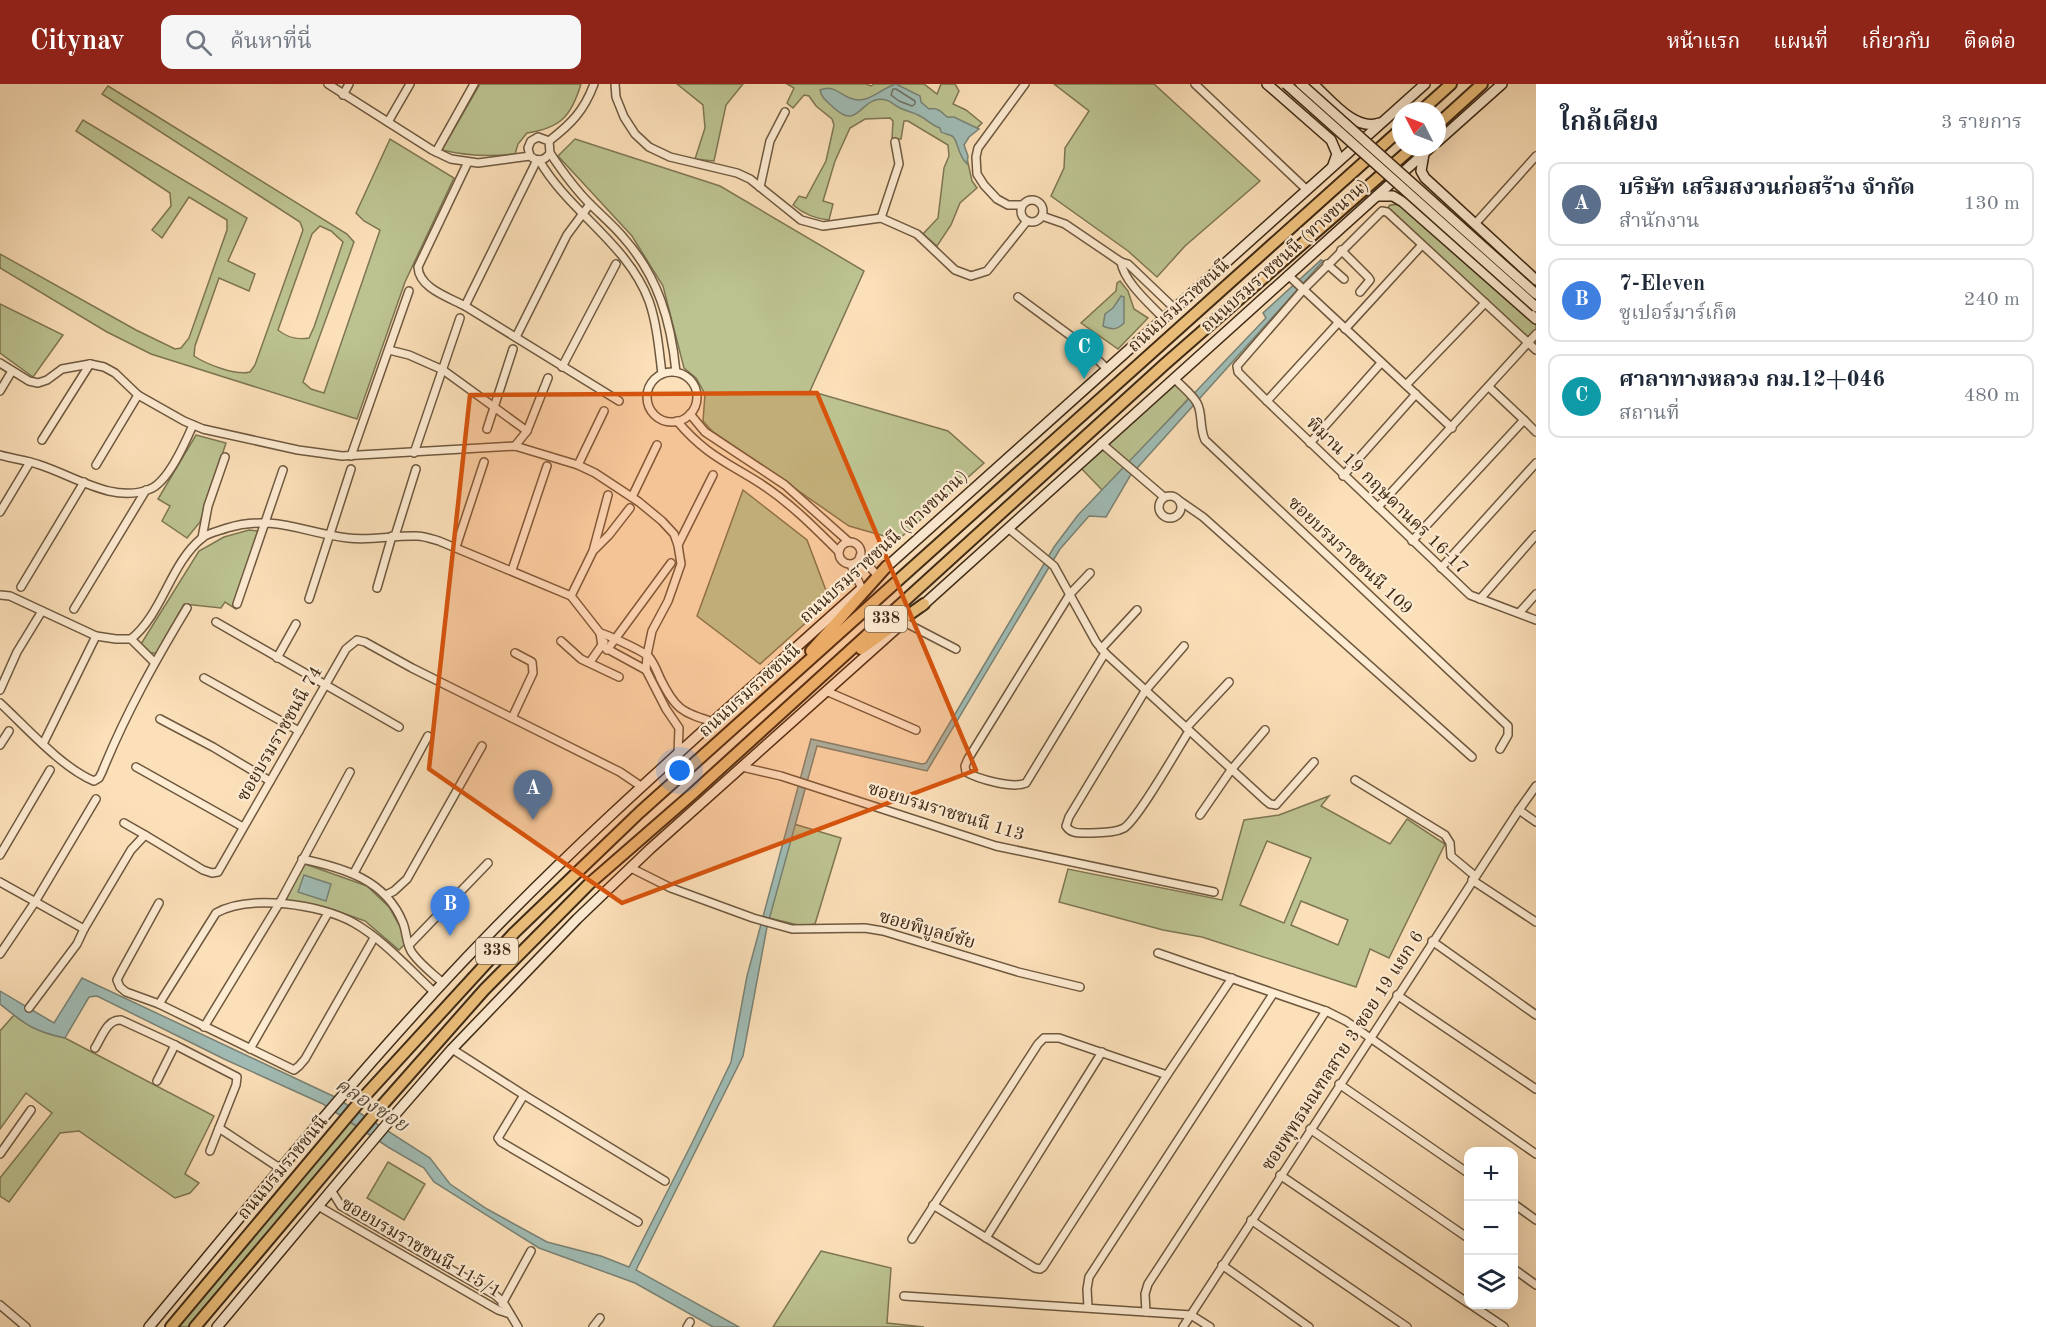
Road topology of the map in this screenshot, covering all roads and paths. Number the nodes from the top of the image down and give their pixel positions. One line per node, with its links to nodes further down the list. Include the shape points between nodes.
1 (328, 84): 18 (street)
2 (349, 84): 18 (street)
3 (410, 84): 23 (street)
4 (474, 84): 29 (street)
5 (594, 84): 27 (street, via 585,106)
6 (615, 84): 38 (street, via 615,97 624,117 649,147 670,157 737,173)
7 (1025, 84): 42 (street, via 978,148 976,157 977,174 997,199 1008,205)
8 (1195, 84): 39 (street)
9 (1267, 84): 19 (main road)
10 (1286, 84): 68 (main road, bridge)
11 (1301, 84): 63 (main road, bridge)
12 (1307, 84): 19 (main road, via 1304,95)
13 (1313, 84): 24 (main road, via 1354,121 1367,126)
14 (1425, 84): 24 (main road, ถนนบรมราชชนนี (ทางขนาน) / 338)
15 (1451, 84): 20 (highway)
16 (1482, 84): 22 (highway)
17 (1502, 84): 25 (main road)
18 (343, 95): 23 (street)
19 (1287, 102): 37 (main road, via 1331,140 1337,154)
20 (1431, 102)
21 (785, 112): 38 (street, via 770,141)
22 (1446, 117)
23 (388, 122): 29 (street)
24 (1383, 122): 37 (main road, ถนนบรมราชชนนี (ทางขนาน) / 338)
25 (1446, 134)
26 (1392, 137): 200 (highway, ถนนบรมราชชนนี / 338)
27 (549, 141): 30 (street); 35 (street, via 542,137 531,141 528,148)
28 (895, 142): 47 (street, via 899,164)
29 (436, 152): 36 (street)
30 (550, 153): 35 (street, via 546,158); 41 (street)
31 (1403, 156): 197 (highway, ถนนบรมราชชนนี / 338, via 1157,372)
32 (1420, 156): 40 (main road, ถนนบรมราชชนนี (ทางขนาน) / 338)
33 (1425, 156): 43 (main road, via 1421,171 1425,178)
34 (1536, 156): 50 (street)
35 (535, 159): 36 (street); 45 (street); 66 (street)
36 (468, 162): 66 (street, via 418,267 423,283)
37 (1330, 170): 39 (main road, ถนนบรมราชชนนี (ทางขนาน) / 338)
38 (760, 187): 47 (street, via 801,220 824,226)
39 (1307, 190): 67 (main road, ถนนบรมราชชนนี (ทางขนาน) / 338)
40 (1377, 196): 51 (main road, via 1399,199); 57 (main road, ถนนบรมราชชนนี (ทางขนาน) / 338)
41 (590, 204): 44 (street); 45 (street)
42 (1023, 205): 46 (street, via 1029,200 1037,201); 49 (street, via 1021,214)
43 (1459, 209): 50 (main road); 51 (main road, via 1441,206 1432,215)
44 (597, 212): 48 (street); 87 (street, via 623,236 650,273 660,295)
45 (582, 214): 48 (street); 75 (street, via 567,235)
46 (1042, 216): 49 (street, via 1035,222); 54 (street, via 1065,224)
47 (881, 218): 49 (street, via 917,234 955,270 971,276 987,271)
48 (589, 220): 88 (street, via 637,276 649,301)
49 (1027, 221)
50 (1475, 224): 59 (main road)
51 (1433, 227): 71 (main road)
52 (1421, 246): 53 (street, via 1382,211); 65 (street); 73 (street)
53 (1341, 250): 56 (street); 62 (street, via 1370,280)
54 (1121, 262): 67 (street, via 1128,264); 70 (street, via 1122,270)
55 (616, 264): 83 (street)
56 (1327, 264): 58 (street); 60 (street)
57 (1291, 279): 60 (street); 90 (main road, ถนนบรมราชชนนี (ทางขนาน) / 338)
58 (1344, 279)
59 (1536, 280)
60 (1302, 289): 72 (street); 96 (street, พิมาน 19 กฤษดานคร 16-17, via 1237,366)
61 (408, 291): 78 (street)
62 (1360, 292)
63 (1536, 294)
64 (1018, 297): 84 (street, via 1083,345)
65 (1485, 303): 76 (street); 91 (street)
66 (465, 306): 75 (street)
67 (1174, 308): 70 (main road, ถนนบรมราชชนนี (ทางขนาน) / 338)
68 (1536, 308)
69 (460, 318): 85 (street)
70 (1163, 318): 84 (main road, ถนนบรมราชชนนี (ทางขนาน) / 338)
71 (1536, 319)
72 (1338, 323): 73 (street); 96 (street)
73 (1345, 329): 82 (street)
74 (1536, 334): 76 (street)
75 (516, 337): 83 (street)
76 (1528, 343): 79 (street); 92 (street)
77 (513, 349): 98 (street)
78 (389, 350): 85 (street); 115 (street)
79 (1536, 350)
80 (0, 363): 86 (street)
81 (90, 363): 86 (street, via 62,369 38,383); 95 (street, via 114,373); 108 (street)
82 (1382, 363): 91 (street); 110 (street)
83 (562, 367): 97 (street)
84 (1107, 369): 152 (main road, ถนนบรมราชชนนี (ทางขนาน) / 338)
85 (443, 370): 98 (street); 113 (street)
86 (12, 372): 93 (street)
87 (676, 372): 88 (street); 100 (street, via 693,384 695,405)
88 (662, 374): 102 (street, via 648,390 650,410 667,422)
89 (548, 378): 106 (street)
90 (1174, 378): 109 (main road, ถนนบรมราชชนนี (ทางขนาน) / 338); 217 (street, ซอยบรมราชชนนี 109, via 1197,402 1205,440 1508,726)
91 (1406, 386): 94 (street)
92 (1489, 387): 101 (street); 104 (street)
93 (0, 391)
94 (1416, 394): 104 (street); 127 (street)
95 (138, 396): 103 (street); 120 (street)
96 (1267, 400): 110 (street, พิมาน 19 กฤษดานคร 16-17)
97 (619, 401)
98 (494, 405): 105 (street); 106 (street)
99 (604, 411): 121 (street)
100 (690, 414): 102 (street); 144 (street, via 705,432 785,485)
101 (1524, 420): 107 (street); 143 (street)
102 (678, 421): 148 (street, via 706,451 778,496)
103 (193, 425): 115 (street, via 298,450); 129 (street, via 171,468 152,489)
104 (1452, 428): 134 (street)
105 (487, 429)
106 (527, 431): 112 (street)
107 (1536, 432)
108 (42, 440)
109 (1101, 443): 132 (street); 138 (main road, ถนนบรมราชชนนี (ทางขนาน) / 338)
110 (1310, 443): 127 (street, พิมาน 19 กฤษดานคร 16-17)
111 (657, 445): 131 (street)
112 (515, 446): 113 (street); 121 (street)
113 (414, 453): 115 (street)
114 (0, 455): 117 (street)
115 (351, 456)
116 (225, 458): 142 (street, via 208,506)
117 (30, 462): 128 (street); 136 (street)
118 (484, 462): 146 (street)
119 (1536, 463): 153 (street)
120 (96, 465)
121 (578, 465): 131 (street)
122 (547, 466): 154 (street)
123 (351, 469): 139 (street)
124 (416, 469): 141 (street)
125 (283, 470): 137 (street)
126 (714, 475): 145 (street)
127 (1343, 476): 134 (street, พิมาน 19 กฤษดานคร 16-17)
128 (84, 482): 129 (street, via 117,493); 157 (street)
129 (146, 490): 169 (street)
130 (608, 495): 147 (street)
131 (632, 497): 145 (street, via 662,521)
132 (1164, 497): 133 (street, via 1173,496); 133 (street, via 1158,508 1168,518 1177,515)
133 (1179, 501): 219 (street, via 1203,517)
134 (1378, 507): 143 (street, พิมาน 19 กฤษดานคร 16-17)
135 (630, 508): 147 (street)
136 (0, 512)
137 (264, 522): 139 (street); 142 (street, via 240,524); 166 (street)
138 (1008, 528): 160 (street, via 1054,566); 167 (main road, ถนนบรมราชชนนี (ทางขนาน) / 338)
139 (332, 534): 141 (street, via 347,538); 164 (street)
140 (1536, 535): 165 (street)
141 (394, 536): 146 (street, via 419,536); 158 (street)
142 (202, 538): 180 (street, via 187,555 145,625)
143 (1412, 541): 153 (street, พิมาน 19 กฤษดานคร 16-17)
144 (849, 542): 148 (street); 149 (street, via 857,544)
145 (678, 544): 187 (street, via 681,564 652,632)
146 (456, 548): 154 (street)
147 (593, 551): 163 (street)
148 (838, 551): 151 (street, via 840,559)
149 (860, 556): 151 (street); 156 (street)
150 (671, 563): 179 (street)
151 (851, 565): 159 (street)
152 (887, 566): 156 (main road, ถนนบรมราชชนนี (ทางขนาน) / 338); 200 (highway)
153 (1441, 568): 165 (street, พิมาน 19 กฤษดานคร 16-17, via 1470,595)
154 (512, 570): 163 (street)
155 (1090, 573): 160 (street)
156 (878, 575): 159 (main road, ถนนบรมราชชนนี (ทางขนาน) / 338)
157 (21, 587)
158 (377, 588)
159 (861, 589): 206 (main road, ถนนบรมราชชนนี (ทางขนาน) / 338)
160 (1070, 594): 185 (street); 185 (street, via 968,759 966,772 1009,784 1026,783)
161 (1536, 594): 172 (street)
162 (0, 595): 171 (street)
163 (571, 596): 177 (street)
164 (309, 599)
165 (1480, 599): 172 (street, พิมาน 19 กฤษดานคร 16-17)
166 (237, 604)
167 (924, 604): 175 (main road, ถนนบรมราชชนนี (ทางขนาน) / 338); 197 (highway)
168 (187, 608): 189 (street)
169 (74, 609)
170 (1137, 610): 185 (street)
171 (42, 611): 178 (street); 196 (street)
172 (1519, 613): 173 (street, พิมาน 19 กฤษดานคร 16-17)
173 (1536, 620)
174 (216, 622): 188 (street)
175 (904, 622): 184 (street); 198 (main road, ถนนบรมราชชนนี (ทางขนาน) / 338)
176 (296, 624): 188 (street)
177 (600, 633): 179 (street); 183 (street)
178 (96, 636): 180 (street); 214 (street)
179 (611, 637): 183 (street); 187 (street)
180 (131, 639): 189 (street)
181 (561, 641): 190 (street)
182 (1184, 646): 199 (street)
183 (604, 648): 190 (street); 191 (street)
184 (956, 649)
185 (1103, 651): 199 (street)
186 (514, 653): 204 (street, via 532,662 533,673)
187 (647, 655): 191 (street); 201 (street)
188 (277, 658): 195 (street)
189 (154, 662): 214 (street, via 99,778 86,778)
190 (590, 662): 192 (street)
191 (646, 670): 203 (street)
192 (619, 677)
193 (204, 678): 208 (street)
194 (1229, 682): 212 (street)
195 (327, 685): 204 (street, ซอยบรมราชชนนี 74, via 346,649 357,640); 207 (street); 208 (street, ซอยบรมราชชนนี 74)
196 (0, 690)
197 (806, 691): 325 (highway, ถนนบรมราชชนนี / 338, via 590,884 484,990)
198 (826, 691): 209 (street); 222 (main road, ถนนบรมราชชนนี (ทางขนาน) / 338)
199 (1145, 691): 212 (street); 212 (street, via 1069,817 1069,830 1113,832 1124,828)
200 (772, 693): 324 (highway, ถนนบรมราชชนนี / 338, via 514,933 362,1099)
201 (674, 702): 203 (street); 206 (street, via 688,715)
202 (0, 703): 214 (street)
203 (666, 709): 218 (street, via 679,728)
204 (512, 718): 229 (street, ซอยบรมราชชนนี 74, via 620,772)
205 (160, 719): 227 (street)
206 (714, 722): 218 (main road, ถนนบรมราชชนนี (ทางขนาน) / 338)
207 (399, 727)
208 (298, 730): 227 (street, ซอยบรมราชชนนี 74)
209 (916, 730)
210 (1265, 730): 224 (street)
211 (9, 731): 215 (street)
212 (1190, 732): 224 (street)
213 (428, 736): 241 (street)
214 (43, 744)
215 (0, 746)
216 (482, 746): 245 (street, via 407,879)
217 (1500, 749)
218 (678, 754): 229 (main road, ถนนบรมราชชนนี (ทางขนาน) / 338)
219 (1472, 757)
220 (1314, 762): 224 (street, via 1276,805)
221 (136, 767): 235 (street)
222 (742, 767): 240 (main road, ถนนบรมราชชนนี (ทางขนาน) / 338); 244 (street, ซอยบรมราชชนนี 113, via 996,846)
223 (50, 770): 237 (street)
224 (1232, 770): 232 (street)
225 (351, 771): 238 (street)
226 (1355, 780): 242 (street, via 1445,835 1451,856)
227 (270, 781): 235 (street, ซอยบรมราชชนนี 74)
228 (1536, 786): 231 (street, ซอยพุทธมณฑลสาย 3 ซอย 19 แยก 6)
229 (642, 788): 260 (main road, ถนนบรมราชชนนี (ทางขนาน) / 338, via 559,864)
230 (96, 800): 246 (street)
231 (1519, 810): 233 (street); 242 (street, ซอยพุทธมณฑลสาย 3 ซอย 19 แยก 6)
232 (1200, 815)
233 (1536, 822)
234 (124, 823): 236 (street)
235 (243, 827): 236 (street, ซอยบรมราชชนนี 74, via 223,865 212,873)
236 (145, 836): 251 (street, via 131,850)
237 (0, 855)
238 (302, 859): 241 (street); 247 (street)
239 (488, 863): 254 (street)
240 (631, 868): 261 (street, ซอยพิบูลย์ชัย, via 671,888 775,925 801,931 865,927); 274 (main road, ถนนบรมราชชนนี (ทางขนาน) / 338)
241 (354, 873): 245 (street)
242 (1474, 878): 250 (street); 253 (street, ซอยพุทธมณฑลสาย 3 ซอย 19 แยก 6)
243 (0, 882): 246 (street)
244 (1214, 892)
245 (386, 895): 254 (street, via 404,924)
246 (35, 902): 251 (street); 257 (street)
247 (280, 902): 249 (street); 265 (street, via 239,904 216,913); 269 (street)
248 (159, 903): 265 (street, via 117,980 126,992)
249 (328, 913): 252 (street, via 356,924); 273 (street)
250 (1536, 922)
251 (84, 929): 266 (street)
252 (374, 938): 258 (street); 273 (street, via 299,1066 294,1070)
253 (1432, 941): 264 (street, ซอยพุทธมณฑลสาย 3 ซอย 19 แยก 6); 268 (street)
254 (409, 945): 255 (street)
255 (412, 953): 258 (street); 260 (street)
256 (1158, 953): 259 (street)
257 (0, 954)
258 (402, 963): 262 (street)
259 (1232, 978): 263 (street); 276 (street)
260 (443, 983): 262 (main road, ถนนบรมราชชนนี (ทางขนาน) / 338)
261 (1080, 987)
262 (434, 992): 287 (main road, ถนนบรมราชชนนี (ทางขนาน) / 338)
263 (1273, 994): 267 (street); 315 (street, via 1089,1277)
264 (1397, 995): 270 (street, ซอยพุทธมณฑลสาย 3 ซอย 19 แยก 6); 279 (street)
265 (159, 1004): 269 (street)
266 (29, 1008)
267 (1326, 1011): 270 (street); 318 (street, via 1148,1284)
268 (1536, 1015)
269 (204, 1027): 273 (street)
270 (1368, 1038): 278 (street, ซอยพุทธมณฑลสาย 3 ซอย 19 แยก 6); 286 (street)
271 (175, 1045): 272 (street, via 115,1020); 277 (street); 282 (street, via 237,1077)
272 (95, 1048)
273 (250, 1049)
274 (453, 1049): 280 (street); 291 (main road, ถนนบรมราชชนนี (ทางขนาน) / 338)
275 (1102, 1052): 276 (street); 292 (street, via 1059,1038 1044,1038); 301 (street)
276 (1167, 1075): 301 (street, via 1040,1269)
277 (157, 1081)
278 (1339, 1084): 283 (street, ซอยพุทธมณฑลสาย 3 ซอย 19 แยก 6); 288 (street)
279 (1536, 1089)
280 (524, 1095): 290 (street); 299 (street, via 498,1138 501,1142)
281 (31, 1110): 285 (street)
282 (219, 1128): 284 (street); 287 (street)
283 (1310, 1129): 289 (street, ซอยพุทธมณฑลสาย 3 ซอย 19 แยก 6); 300 (street)
284 (210, 1151)
285 (0, 1154)
286 (1536, 1154)
287 (280, 1169): 323 (main road, ถนนบรมราชชนนี (ทางขนาน) / 338)
288 (1464, 1170)
289 (1280, 1175): 297 (street, ซอยพุทธมณฑลสาย 3 ซอย 19 แยก 6); 312 (street)
290 (665, 1181)
291 (331, 1190): 293 (main road, ถนนบรมราชชนนี (ทางขนาน) / 338); 294 (street, ซอยบรมราชชนนี 115/1)
292 (933, 1205): 301 (street); 302 (street)
293 (318, 1206): 296 (street, ซอยบรมราชชนนี 115/1); 326 (main road, ถนนบรมราชชนนี (ทางขนาน) / 338)
294 (341, 1206): 296 (street); 303 (street, ซอยบรมราชชนนี 115/1)
295 (1518, 1207): 298 (street)
296 (335, 1215): 305 (street, ซอยบรมราชชนนี 115/1)
297 (1251, 1220): 306 (street, ซอยพุทธมณฑลสาย 3 ซอย 19 แยก 6); 332 (street)
298 (1536, 1220)
299 (638, 1222)
300 (1464, 1235)
301 (986, 1238)
302 (912, 1239)
303 (412, 1248): 305 (street); 308 (street, ซอยบรมราชชนนี 115/1)
304 (531, 1251): 313 (street)
305 (407, 1257): 310 (street, ซอยบรมราชชนนี 115/1)
306 (1222, 1265): 320 (street, ซอยพุทธมณฑลสาย 3 ซอย 19 แยก 6); 331 (street)
307 (1518, 1272): 309 (street)
308 (462, 1277): 310 (street); 313 (street, ซอยบรมราชชนนี 115/1)
309 (1536, 1285)
310 (458, 1286): 317 (street, ซอยบรมราชชนนี 115/1)
311 (904, 1296): 315 (street)
312 (1464, 1301)
313 (502, 1302): 317 (street); 319 (street, ซอยบรมราชชนนี 115/1)
314 (0, 1305): 322 (street)
315 (1088, 1307): 318 (street)
316 (1477, 1309): 333 (street)
317 (498, 1310): 319 (street, ซอยบรมราชชนนี 115/1)
318 (1146, 1312): 320 (street)
319 (510, 1314): 327 (street, ซอยบรมราชชนนี 115/1)
320 (1191, 1314): 329 (street, ซอยพุทธมณฑลสาย 3 ซอย 19 แยก 6); 330 (street)
321 (600, 1318): 328 (street)
322 (26, 1327)
323 (149, 1327)
324 (171, 1327)
325 (195, 1327)
326 (217, 1327)
327 (518, 1327)
328 (593, 1327)
329 (1183, 1327)
330 (1210, 1327)
331 (1309, 1327)
332 (1407, 1327)
333 (1504, 1327)

